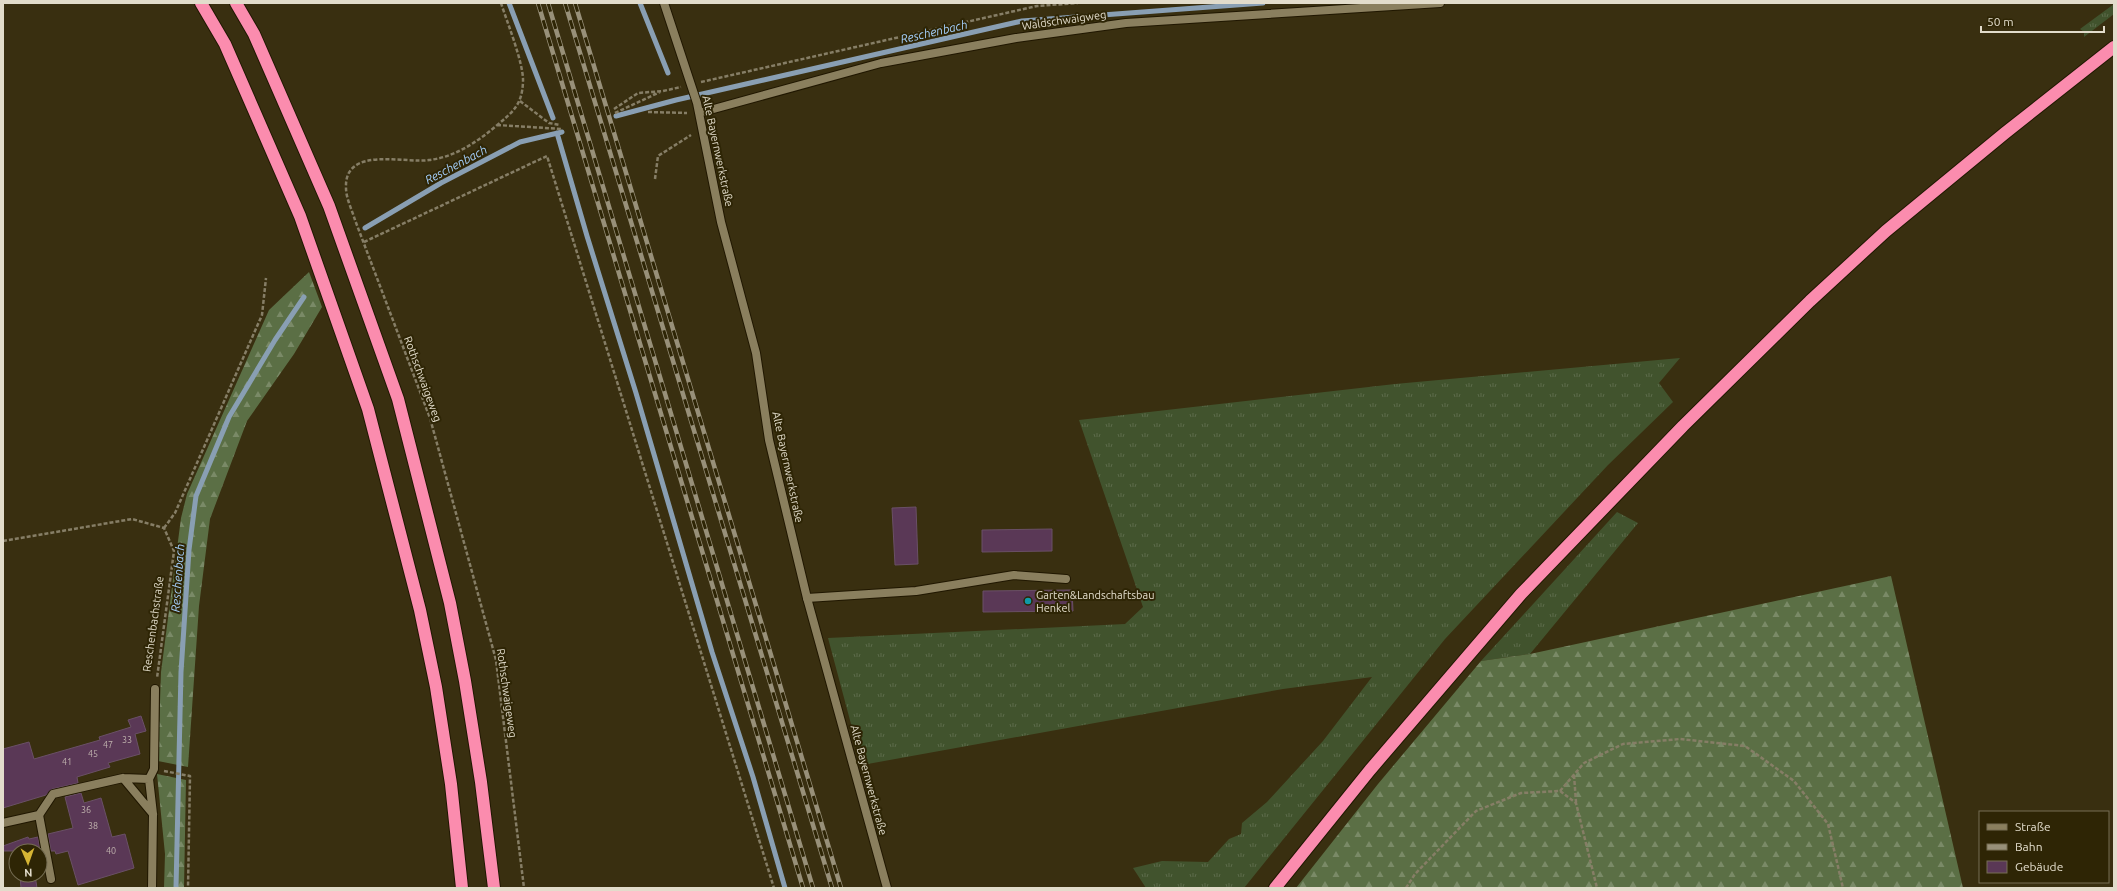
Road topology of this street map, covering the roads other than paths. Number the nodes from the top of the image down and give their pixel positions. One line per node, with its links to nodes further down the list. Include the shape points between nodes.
1 (201, 3): 17 (highway, via 224,44 300,216 368,408 420,610 436,688 451,784)
2 (236, 3): 18 (highway, via 254,34 329,206 398,399 455,626 481,782)
3 (664, 3): 6 (street, Alte Bayernwerkstraße, via 692,84)
4 (1440, 3): 6 (street, Waldschwaigweg, via 1126,23 1016,38 880,63)
5 (2114, 47): 20 (highway, via 1886,231 1810,301 1683,426 1521,594 1351,794)
6 (699, 113): 8 (street, Alte Bayernwerkstraße, via 721,222 756,353 769,440)
7 (1066, 579): 8 (street, via 1014,575 916,591)
8 (807, 598): 19 (street, Alte Bayernwerkstraße)
9 (155, 689): 11 (street, Reschenbachstraße, via 154,769)
10 (123, 778): 11 (street); 12 (street); 13 (street, via 53,794)
11 (149, 779): 12 (street)
12 (153, 814): 16 (street)
13 (39, 815): 14 (street); 15 (street)
14 (3, 823)
15 (51, 879)
16 (152, 888)
17 (462, 888)
18 (494, 888)
19 (887, 888)
20 (1275, 888)

